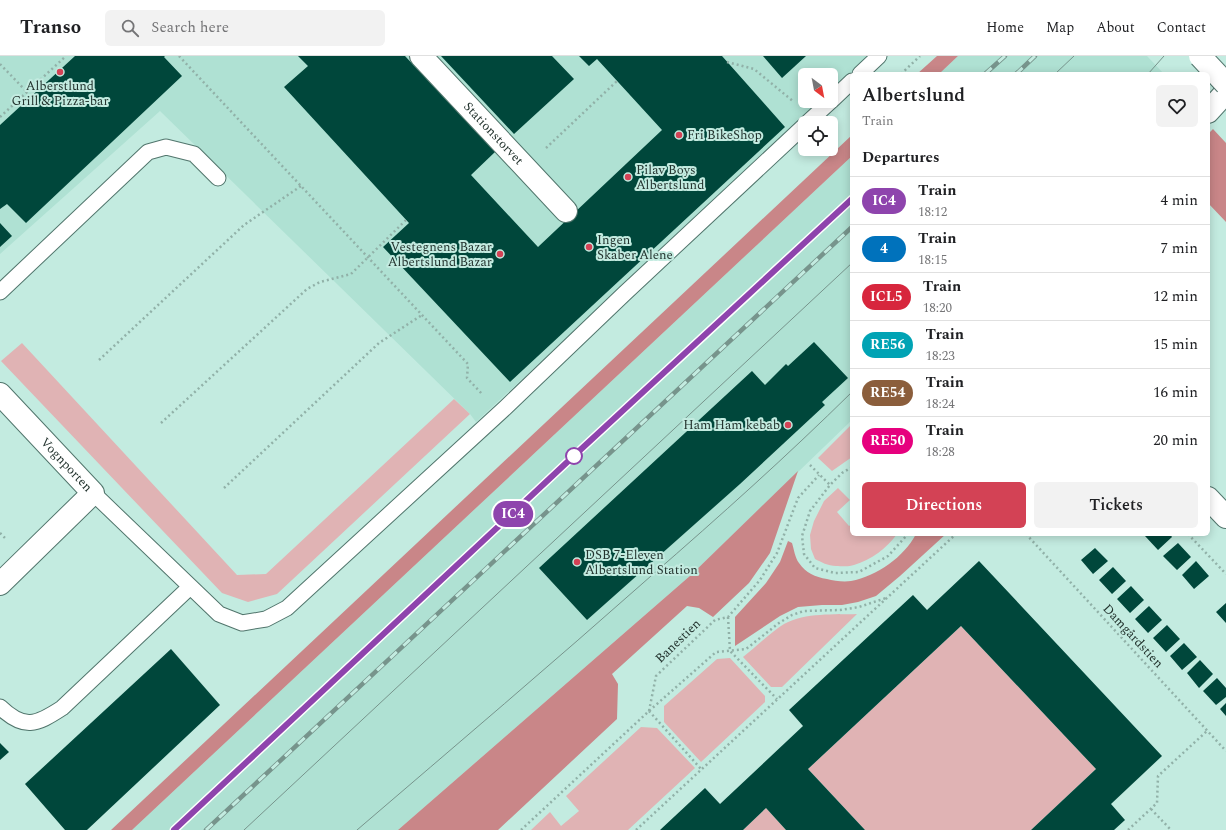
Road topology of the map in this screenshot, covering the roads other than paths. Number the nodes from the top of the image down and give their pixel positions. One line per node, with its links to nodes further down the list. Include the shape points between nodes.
1 (421, 56): 14 (street, Stationstorvet)
2 (879, 56): 4 (lane)
3 (1200, 56): 6 (street, bridge)
4 (862, 72)
5 (850, 83): 8 (lane)
6 (1226, 84)
7 (1226, 92): 10 (street)
8 (838, 94)
9 (823, 108): 11 (lane)
10 (1210, 110)
11 (815, 116)
12 (798, 131): 21 (lane, via 505,408 287,608 266,619 242,623 219,614)
13 (218, 178): 15 (lane, via 194,154 166,147 148,152)
14 (566, 210)
15 (0, 292)
16 (0, 394): 17 (street, Vognporten)
17 (93, 492): 20 (street, Vognporten); 21 (lane)
18 (1210, 500): 19 (street)
19 (1226, 517)
20 (0, 584)
21 (190, 586): 22 (lane, via 62,708 44,720 25,723 9,716)
22 (0, 707)

